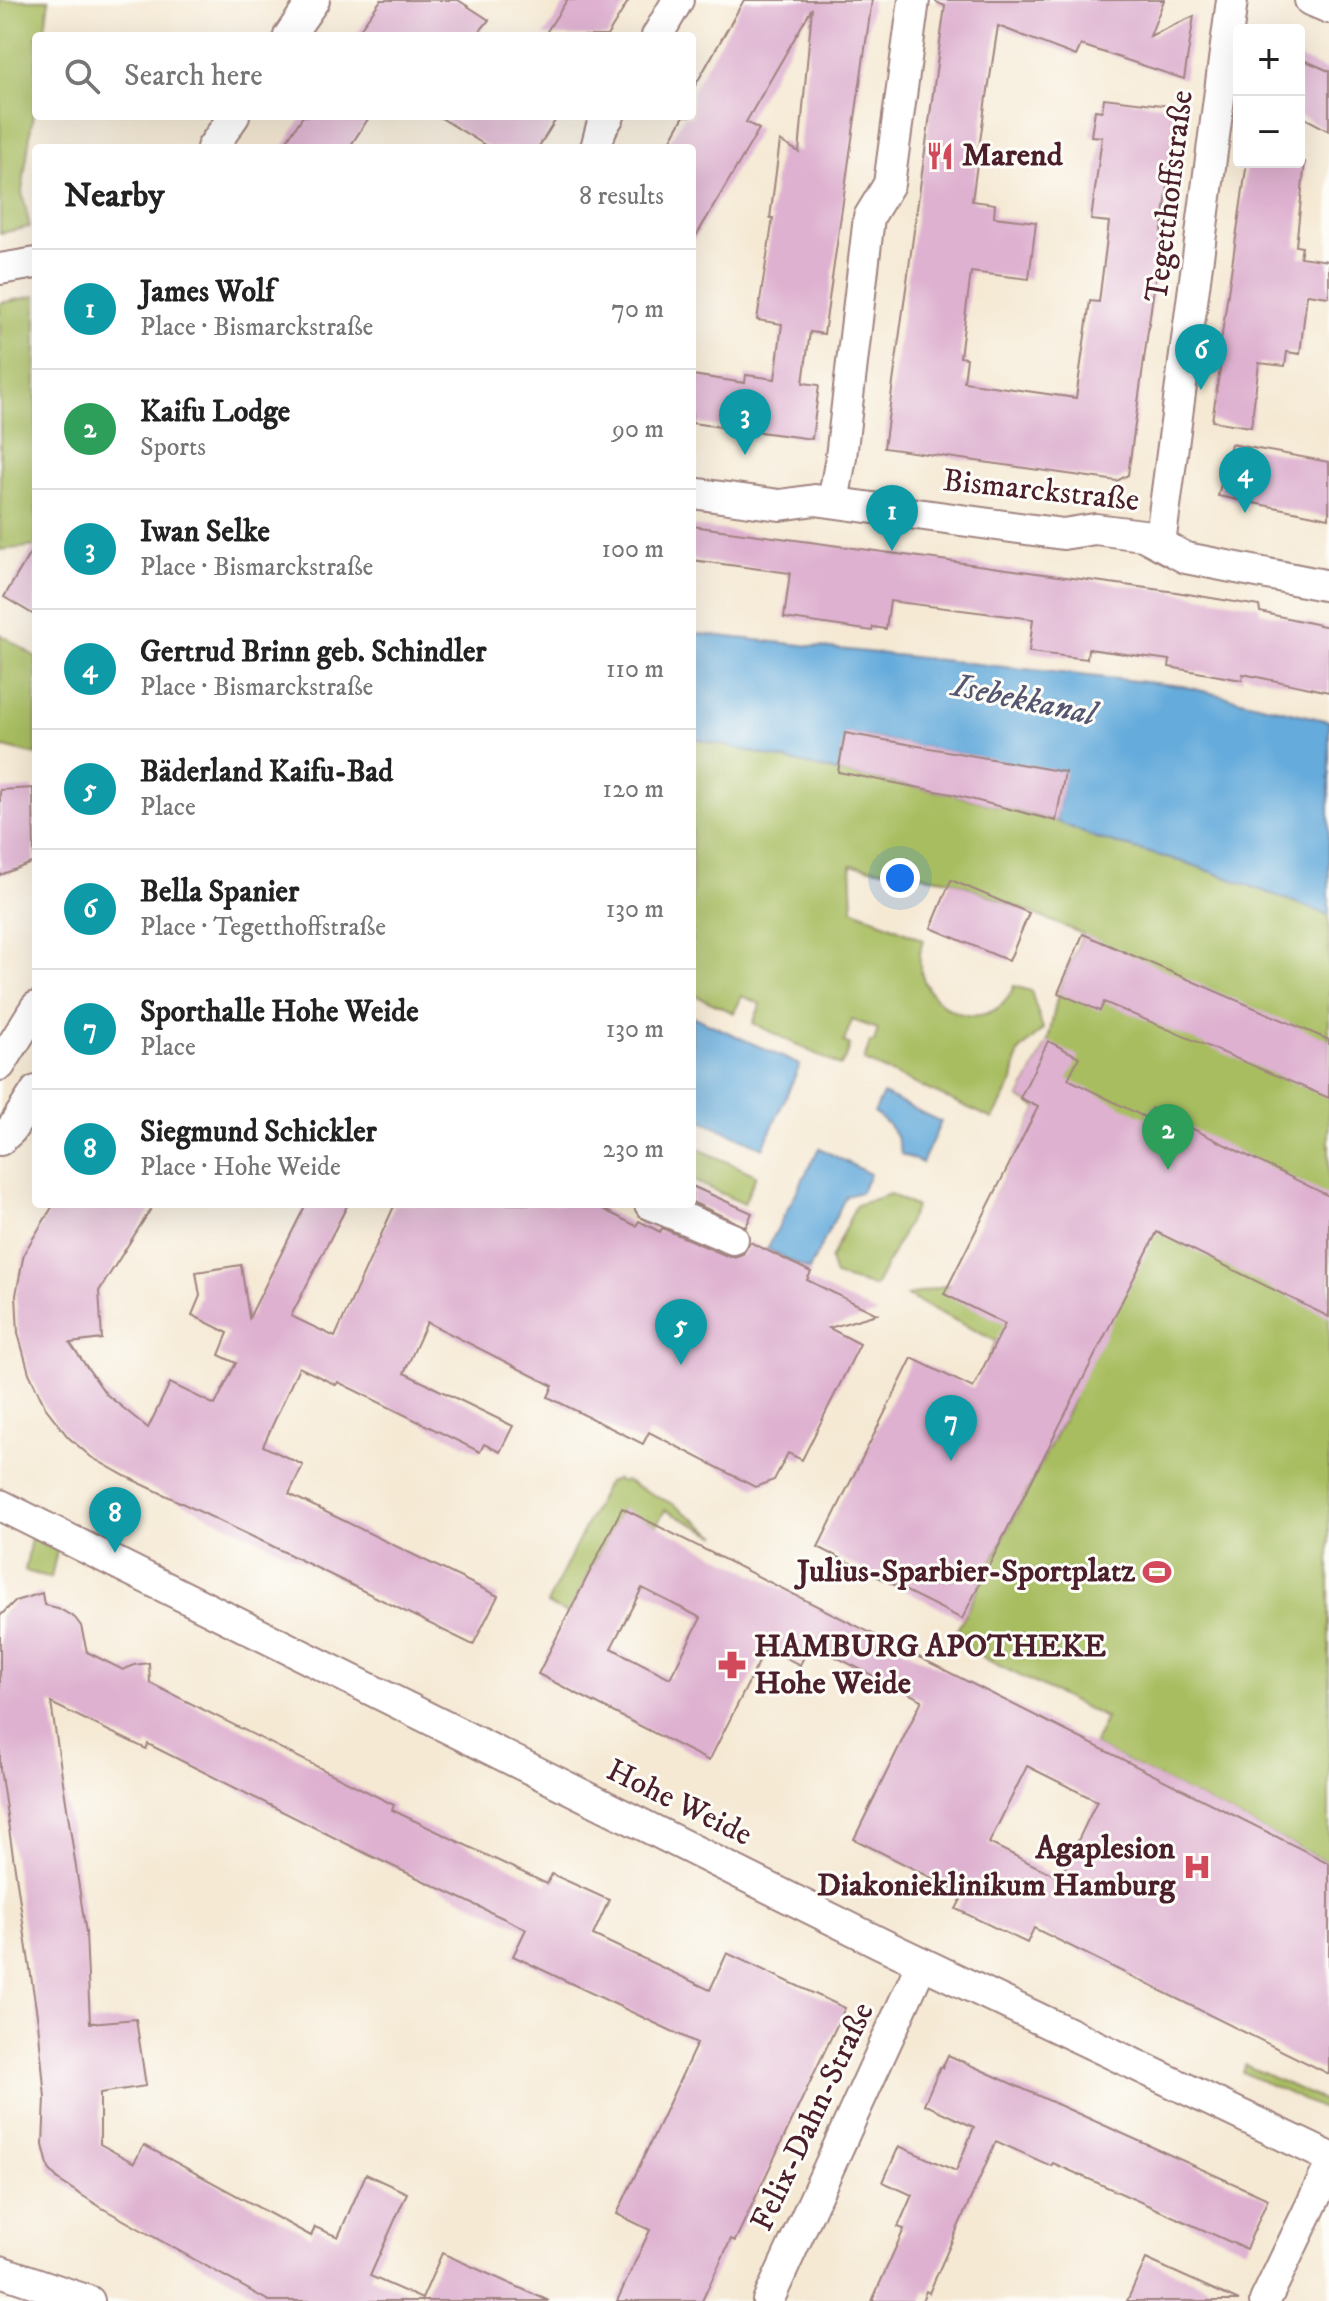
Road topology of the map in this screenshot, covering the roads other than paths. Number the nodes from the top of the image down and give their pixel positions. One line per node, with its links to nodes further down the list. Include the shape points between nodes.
1 (314, 0): 7 (street)
2 (678, 0): 8 (street)
3 (914, 0): 16 (street, via 889,184 869,217)
4 (1232, 0): 17 (street, Tegetthoffstraße)
5 (1310, 0): 6 (street)
6 (1329, 8)
7 (292, 32)
8 (659, 32)
9 (231, 120): 11 (street)
10 (607, 120): 12 (street)
11 (215, 144)
12 (597, 144)
13 (32, 264): 14 (street)
14 (0, 269)
15 (696, 494): 16 (street, Bismarckstraße, via 780,505)
16 (833, 502): 17 (street, Bismarckstraße, via 1063,534 1121,532)
17 (1160, 544): 18 (street, Bismarckstraße, via 1186,558)
18 (1329, 586)
19 (32, 1013): 20 (street)
20 (0, 1065)
21 (32, 1097): 22 (street)
22 (0, 1140)
23 (659, 1208): 24 (street)
24 (733, 1239)
25 (0, 1505): 26 (street, Hohe Weide)
26 (922, 1963): 27 (street, Hohe Weide); 31 (street, Felix-Dahn-Straße)
27 (1329, 2157)
28 (1329, 2168): 32 (street)
29 (0, 2271): 30 (street)
30 (89, 2301)
31 (768, 2301)
32 (1265, 2301)

